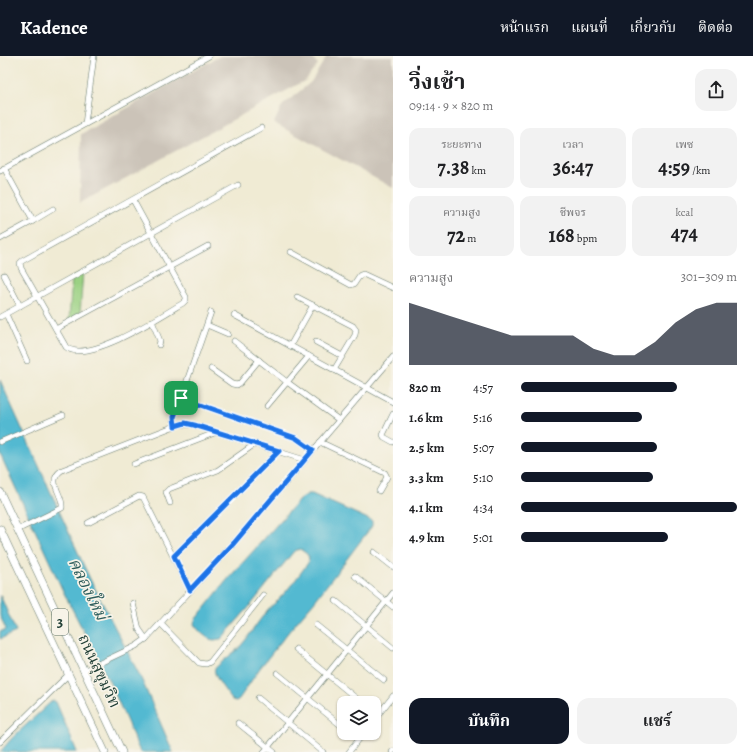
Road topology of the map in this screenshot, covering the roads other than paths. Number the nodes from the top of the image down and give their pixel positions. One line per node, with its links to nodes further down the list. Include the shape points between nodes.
1 (94, 56): 3 (street)
2 (209, 56): 3 (street)
3 (85, 124): 5 (street)
4 (261, 128): 7 (street)
5 (2, 169): 9 (street)
6 (238, 185): 10 (street)
7 (132, 200): 10 (street); 17 (street, via 20,263)
8 (53, 209): 9 (street)
9 (33, 221): 11 (street)
10 (151, 234): 14 (street); 17 (street)
11 (0, 239)
12 (208, 246): 14 (street)
13 (290, 252): 16 (street, via 351,285 363,274)
14 (169, 267): 25 (street, via 186,300); 27 (street)
15 (4, 275): 20 (street)
16 (393, 288)
17 (37, 296): 20 (street); 27 (street)
18 (297, 297): 19 (street)
19 (313, 305): 32 (street); 34 (street, via 355,328 356,333)
20 (20, 306): 22 (street)
21 (210, 312): 26 (street)
22 (6, 314): 24 (street); 37 (street)
23 (234, 315): 32 (street)
24 (0, 317)
25 (152, 321): 27 (street, via 111,343 83,351 69,349); 31 (street, via 160,341)
26 (207, 325): 28 (street); 42 (street)
27 (56, 329)
28 (228, 334)
29 (234, 341): 36 (street)
30 (316, 342): 34 (street)
31 (159, 346)
32 (290, 346): 33 (street)
33 (309, 356): 39 (street); 40 (street)
34 (342, 356): 39 (street)
35 (393, 358): 41 (street)
36 (259, 360): 38 (street, via 237,385); 40 (street)
37 (27, 362)
38 (211, 369)
39 (334, 370): 41 (street)
40 (287, 382): 44 (street); 47 (street)
41 (367, 388): 43 (street); 47 (street)
42 (181, 398): 48 (street, via 174,417); 54 (street, via 296,438)
43 (393, 402)
44 (267, 406)
45 (393, 414): 52 (street, via 383,434)
46 (63, 415): 50 (street)
47 (340, 420): 51 (street)
48 (175, 426): 49 (street, via 189,424); 63 (street, via 62,470 55,479 62,504 60,510)
49 (217, 432): 53 (street); 57 (street)
50 (0, 442)
51 (320, 442): 54 (street); 58 (street, via 385,474)
52 (393, 442)
53 (255, 444): 55 (street); 60 (street, via 218,470 169,489 166,492)
54 (313, 450): 56 (street)
55 (279, 451): 56 (street); 65 (street)
56 (305, 460): 68 (street)
57 (134, 464)
58 (379, 491)
59 (0, 492): 63 (highway, ถนนสุขุมวิท / 3)
60 (170, 503)
61 (88, 523): 65 (street, via 141,496)
62 (0, 530): 84 (highway, ถนนสุขุมวิท / 3)
63 (18, 530): 82 (highway, ถนนสุขุมวิท / 3)
64 (374, 552): 66 (street)
65 (174, 556): 68 (street)
66 (393, 567)
67 (355, 576): 72 (street)
68 (190, 590): 75 (street)
69 (393, 593): 72 (street)
70 (263, 595): 75 (street, via 206,664 199,663)
71 (336, 601): 77 (street)
72 (386, 602): 74 (street); 77 (street)
73 (133, 603): 78 (street, via 139,629)
74 (393, 607)
75 (161, 624): 78 (street)
76 (316, 626): 81 (street)
77 (366, 626): 79 (street); 81 (street)
78 (146, 639): 82 (street)
79 (393, 648)
80 (296, 650): 85 (street)
81 (347, 650): 85 (street); 86 (street)
82 (83, 671): 99 (highway, ถนนสุขุมวิท / 3)
83 (277, 673): 90 (street)
84 (68, 675): 96 (street); 98 (highway, ถนนสุขุมวิท / 3)
85 (327, 675): 87 (street); 90 (street)
86 (384, 680)
87 (353, 696)
88 (393, 696): 91 (street)
89 (258, 698): 94 (street)
90 (308, 698): 92 (street); 94 (street)
91 (381, 711)
92 (337, 722)
93 (238, 723): 97 (street)
94 (288, 723): 97 (street); 102 (street)
95 (358, 740): 103 (street)
96 (0, 742)
97 (268, 747): 100 (street); 101 (street)
98 (102, 751)
99 (122, 752)
100 (264, 752)
101 (274, 752)
102 (323, 752)
103 (349, 752)

